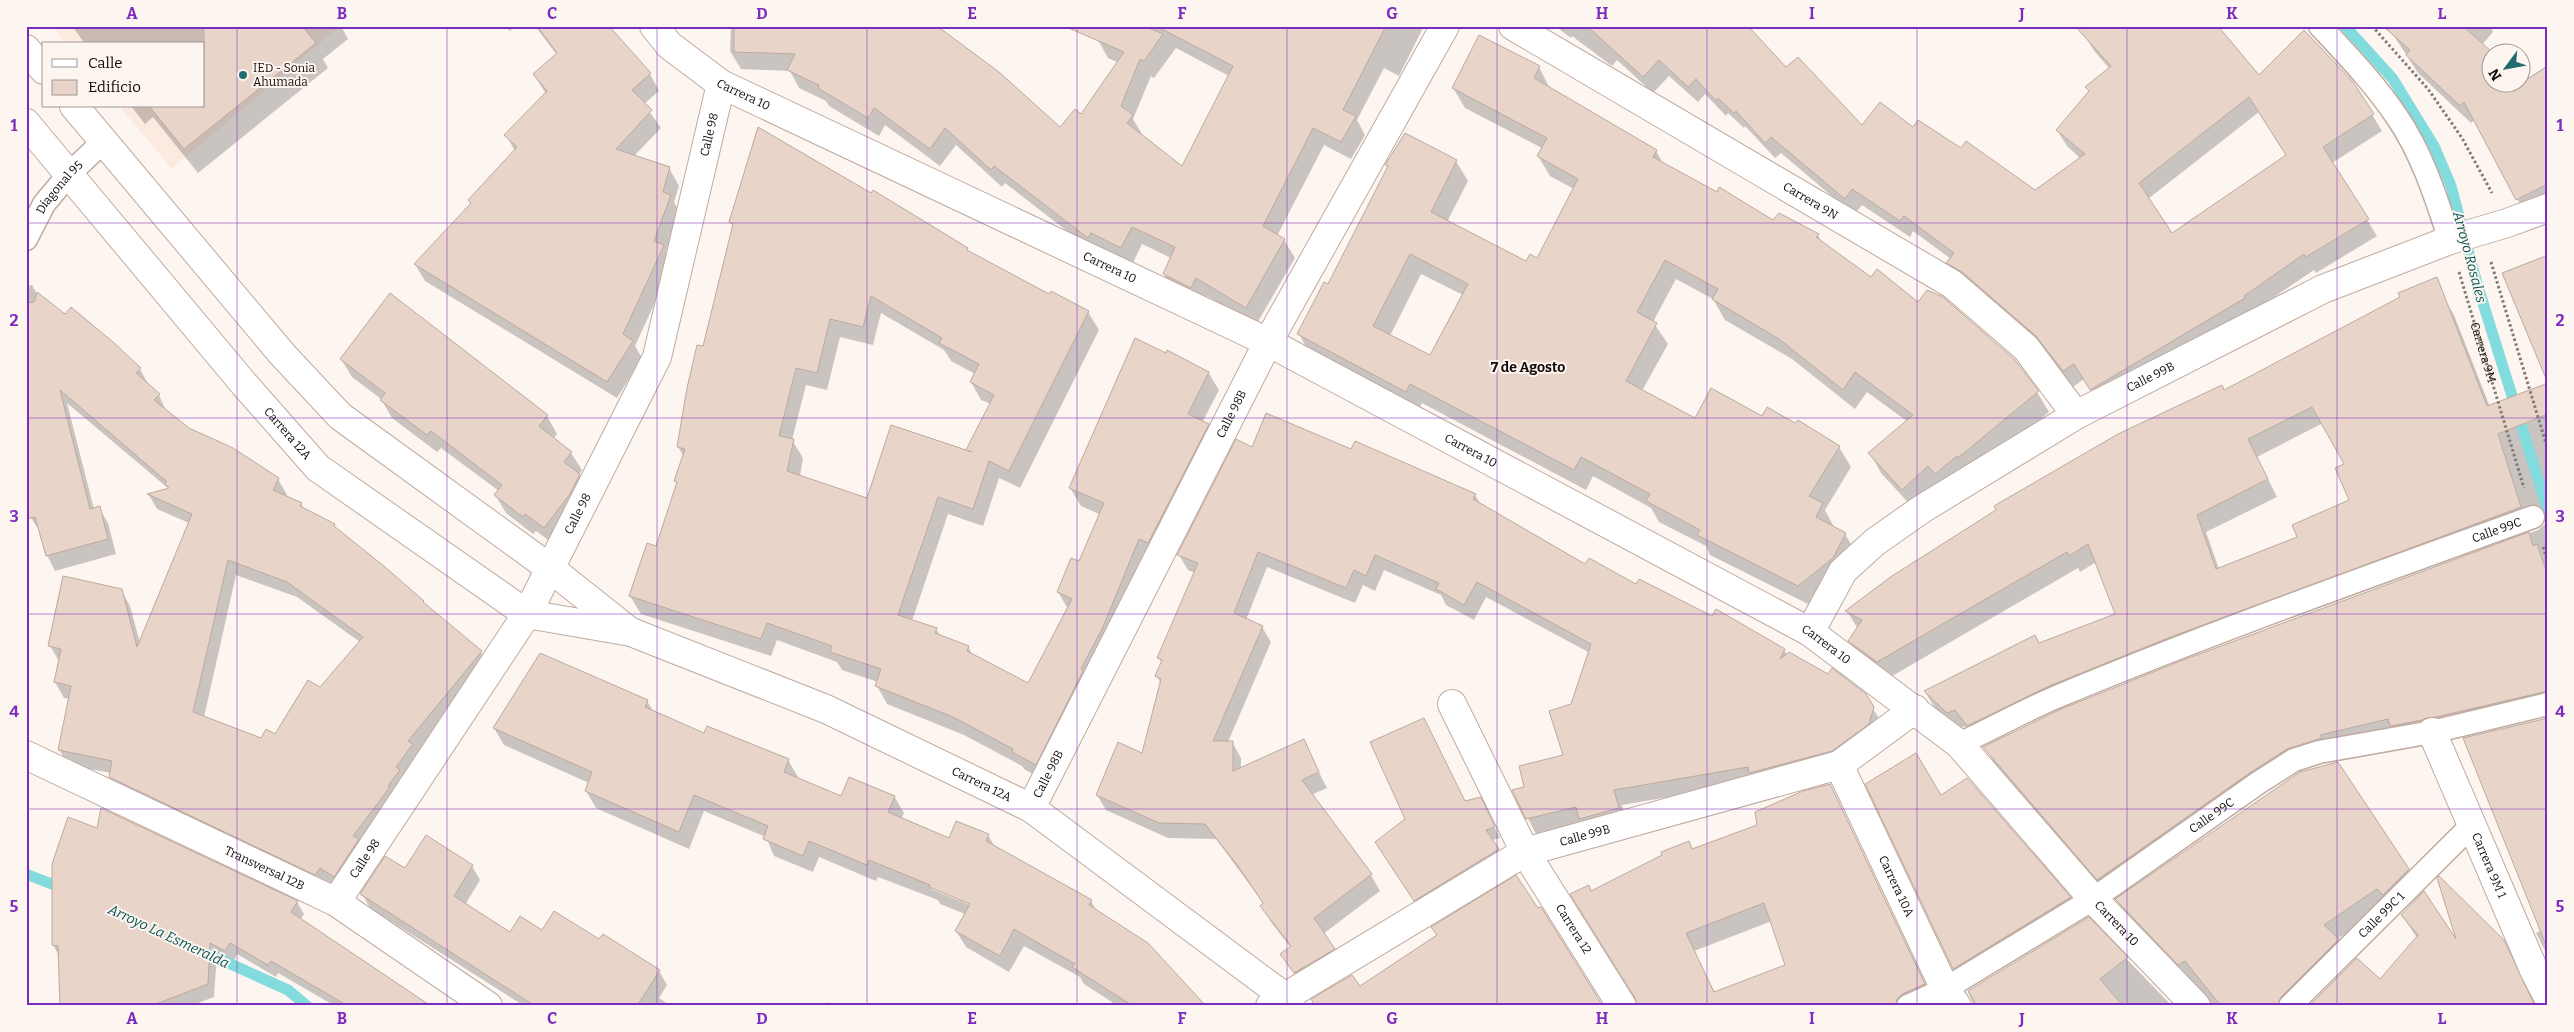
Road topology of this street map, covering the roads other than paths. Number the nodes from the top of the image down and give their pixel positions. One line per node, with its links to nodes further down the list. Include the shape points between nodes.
1 (1445, 26): 15 (street, Calle 98B)
2 (1513, 26): 16 (street, Carrera 9N, via 1952,284 2026,348)
3 (2320, 26): 14 (lane, via 2397,116 2414,146)
4 (665, 32): 7 (street, Carrera 10)
5 (26, 49): 6 (street)
6 (42, 68)
7 (721, 84): 15 (street, Carrera 10); 18 (street, Calle 98, via 656,357)
8 (76, 108): 10 (street, Carrera 12A)
9 (26, 123): 11 (street, Carrera 12A)
10 (103, 142): 11 (lane, Diagonal 95); 18 (street, Carrera 12A, via 282,354 340,416)
11 (70, 174): 13 (lane, Diagonal 95, via 44,204); 19 (street, Carrera 12A, via 318,468)
12 (2548, 208): 14 (street, Calle 99B)
13 (26, 239)
14 (2450, 240): 16 (street, Calle 99B, via 2323,289)
15 (1268, 342): 21 (street, Carrera 10); 29 (street, Calle 98B)
16 (2076, 415): 21 (street, Calle 99B, via 1922,509 1876,542 1843,571)
17 (2533, 517): 26 (lane, Calle 99C, via 2289,605 2053,698)
18 (551, 569): 19 (street, Calle 98); 20 (street, Carrera 12A)
19 (527, 614): 20 (street, Carrera 12A); 33 (street, Calle 98)
20 (631, 632): 29 (street, Carrera 12A, via 826,709)
21 (1810, 632): 24 (street, Carrera 10)
22 (1452, 704): 31 (street, Carrera 12)
23 (2548, 704): 25 (lane, Calle 99C)
24 (1915, 709): 26 (street, Carrera 10); 28 (street, Calle 99B)
25 (2432, 732): 30 (street, Carrera 9M 1); 32 (lane, Calle 99C, via 2350,745 2294,760)
26 (1959, 744): 32 (street, Carrera 10)
27 (26, 755): 33 (street, Transversal 12B)
28 (1839, 765): 31 (street, Calle 99B); 34 (street, Carrera 10A)
29 (1031, 808): 36 (street, Carrera 12A)
30 (2473, 824): 35 (street, Carrera 9M 1); 41 (lane, Calle 99C 1)
31 (1525, 852): 36 (street, Calle 99B); 38 (street, Carrera 12)
32 (2093, 900): 34 (lane, Calle 99C); 40 (street, Carrera 10)
33 (336, 902): 37 (street, Transversal 12B)
34 (1951, 997): 39 (lane, Calle 99C)
35 (2548, 997)
36 (1279, 1003)
37 (488, 1006)
38 (1622, 1006)
39 (1908, 1006)
40 (2196, 1006)
41 (2290, 1006)

